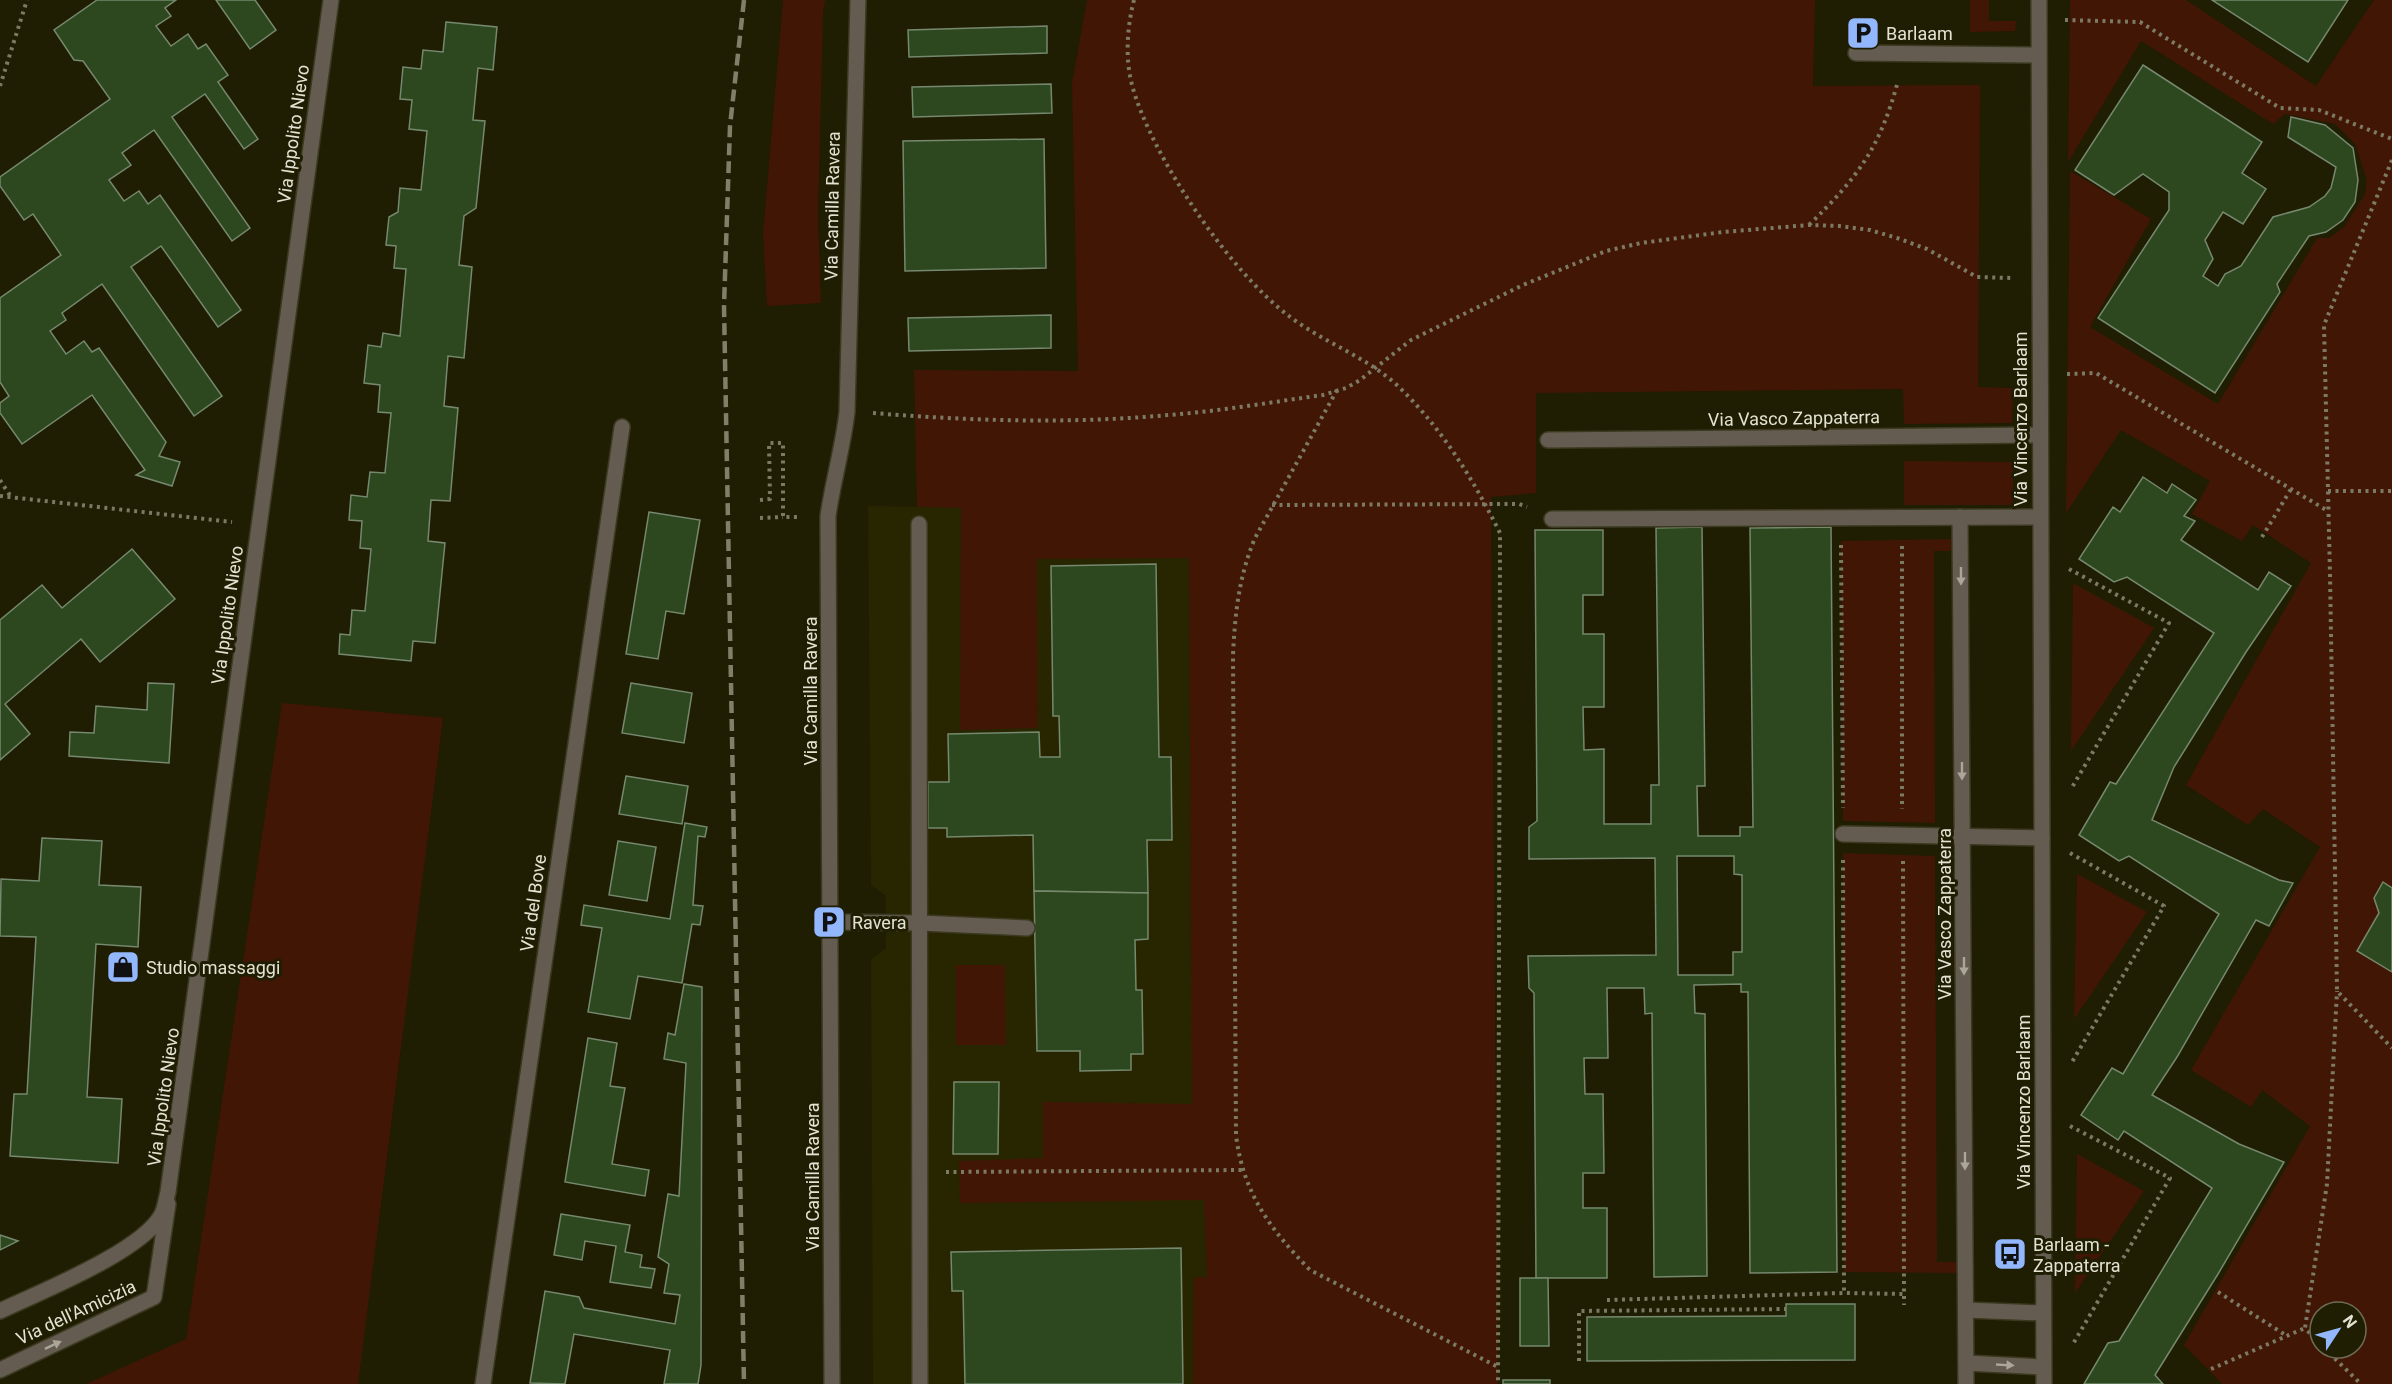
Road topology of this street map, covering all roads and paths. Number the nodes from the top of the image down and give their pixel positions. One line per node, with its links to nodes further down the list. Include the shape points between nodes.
1 (27, 0): 10 (path)
2 (331, 0): 41 (street, Via Ippolito Nievo)
3 (858, 0): 18 (street, Via Camilla Ravera)
4 (1134, 0): 15 (path, via 1128,39 1132,86 1176,179 1222,246 1264,295 1289,317)
5 (2039, 0): 6 (street, Via Vincenzo Barlaam)
6 (2039, 19): 9 (street, Via Vincenzo Barlaam); 11 (path, via 2140,22 2280,108 2319,110)
7 (1856, 54): 8 (street)
8 (1904, 54): 9 (street); 13 (path, via 1893,100 1872,151 1842,193)
9 (2039, 55): 14 (street, Via Vincenzo Barlaam)
10 (0, 86)
11 (2392, 139)
12 (2392, 160): 24 (path, via 2324,325)
13 (1809, 225): 14 (path, via 1870,230 1897,238 1927,249 1977,277); 15 (path, via 1679,237 1606,251 1523,285 1411,340)
14 (2039, 278): 16 (street, Via Vincenzo Barlaam)
15 (1376, 369): 17 (path); 30 (path, via 1398,386 1438,430 1466,469)
16 (2040, 375): 20 (street, Via Vincenzo Barlaam); 23 (path, via 2096,373)
17 (1337, 390): 18 (path, via 1235,407 1103,419 977,421); 29 (path)
18 (847, 412): 32 (street, Via Camilla Ravera)
19 (622, 427): 80 (street, Via del Bove)
20 (2040, 435): 21 (street, Via Vasco Zappaterra); 36 (street, Via Vincenzo Barlaam)
21 (1548, 440)
22 (0, 480): 27 (path)
23 (2291, 489): 31 (path); 42 (path)
24 (2328, 491): 25 (path); 31 (path)
25 (2392, 491)
26 (0, 496): 27 (path)
27 (12, 497): 41 (path)
28 (760, 500): 33 (path, via 770,499 769,443 783,443)
29 (1272, 505): 30 (path); 56 (path, via 1245,562 1233,654 1236,1135)
30 (1485, 505): 39 (path, via 1520,504); 76 (path, via 1500,533)
31 (2329, 511): 52 (path)
32 (828, 516): 33 (path); 49 (street, Via Camilla Ravera)
33 (783, 517): 37 (path)
34 (1902, 517): 35 (street); 38 (street); 46 (path)
35 (1960, 517): 36 (street); 47 (street, Via Vasco Zappaterra, one-way to 47)
36 (2040, 517): 43 (street, Via Vincenzo Barlaam)
37 (760, 518)
38 (1840, 518): 39 (street); 45 (path)
39 (1552, 519)
40 (919, 524): 50 (street)
41 (259, 525): 58 (street, Via Ippolito Nievo)
42 (2262, 537)
43 (2041, 553): 44 (path, via 2169,623); 48 (street, Via Vincenzo Barlaam)
44 (2066, 797)
45 (1843, 834): 46 (street); 61 (path)
46 (1903, 835): 47 (street); 62 (path)
47 (1963, 836): 48 (street); 66 (street, Via Vasco Zappaterra, one-way to 66)
48 (2042, 838): 54 (path, via 2164,906); 55 (street, Via Vincenzo Barlaam)
49 (831, 922): 50 (street); 81 (street, Via Camilla Ravera)
50 (920, 923): 51 (street); 57 (street)
51 (1027, 928)
52 (2337, 991): 53 (path); 69 (path, via 2327,1184)
53 (2392, 1048)
54 (2067, 1070)
55 (2043, 1111): 68 (street, Via Vincenzo Barlaam); 72 (path, via 2170,1178)
56 (1242, 1170): 57 (path); 76 (path, via 1258,1207 1310,1270)
57 (920, 1172): 82 (street)
58 (172, 1174): 59 (street, Via Ippolito Nievo, via 162,1214); 79 (street, Via dell'Amicizia, one-way to 58, via 154,1297)
59 (149, 1231): 67 (street, Via dell'Amicizia, via 128,1248)
60 (2218, 1292): 71 (path)
61 (1844, 1293): 62 (path); 63 (path)
62 (1904, 1294): 64 (path)
63 (1607, 1299)
64 (1904, 1305)
65 (1786, 1309): 74 (path, via 1579,1311)
66 (1966, 1310): 68 (street); 75 (street, Via Vasco Zappaterra)
67 (0, 1311)
68 (2043, 1313): 77 (street, Via Vincenzo Barlaam)
69 (2305, 1329): 70 (path); 71 (path)
70 (2308, 1332)
71 (2288, 1336): 78 (path)
72 (2068, 1353)
73 (2336, 1360): 86 (path)
74 (1579, 1361)
75 (1966, 1364): 77 (street, one-way to 77); 84 (street)
76 (1498, 1367): 83 (path)
77 (2043, 1367): 85 (street, Via Vincenzo Barlaam)
78 (2211, 1369)
79 (0, 1370)
80 (483, 1384)
81 (832, 1384)
82 (920, 1384)
83 (1498, 1384)
84 (1966, 1384)
85 (2044, 1384)
86 (2361, 1384)

